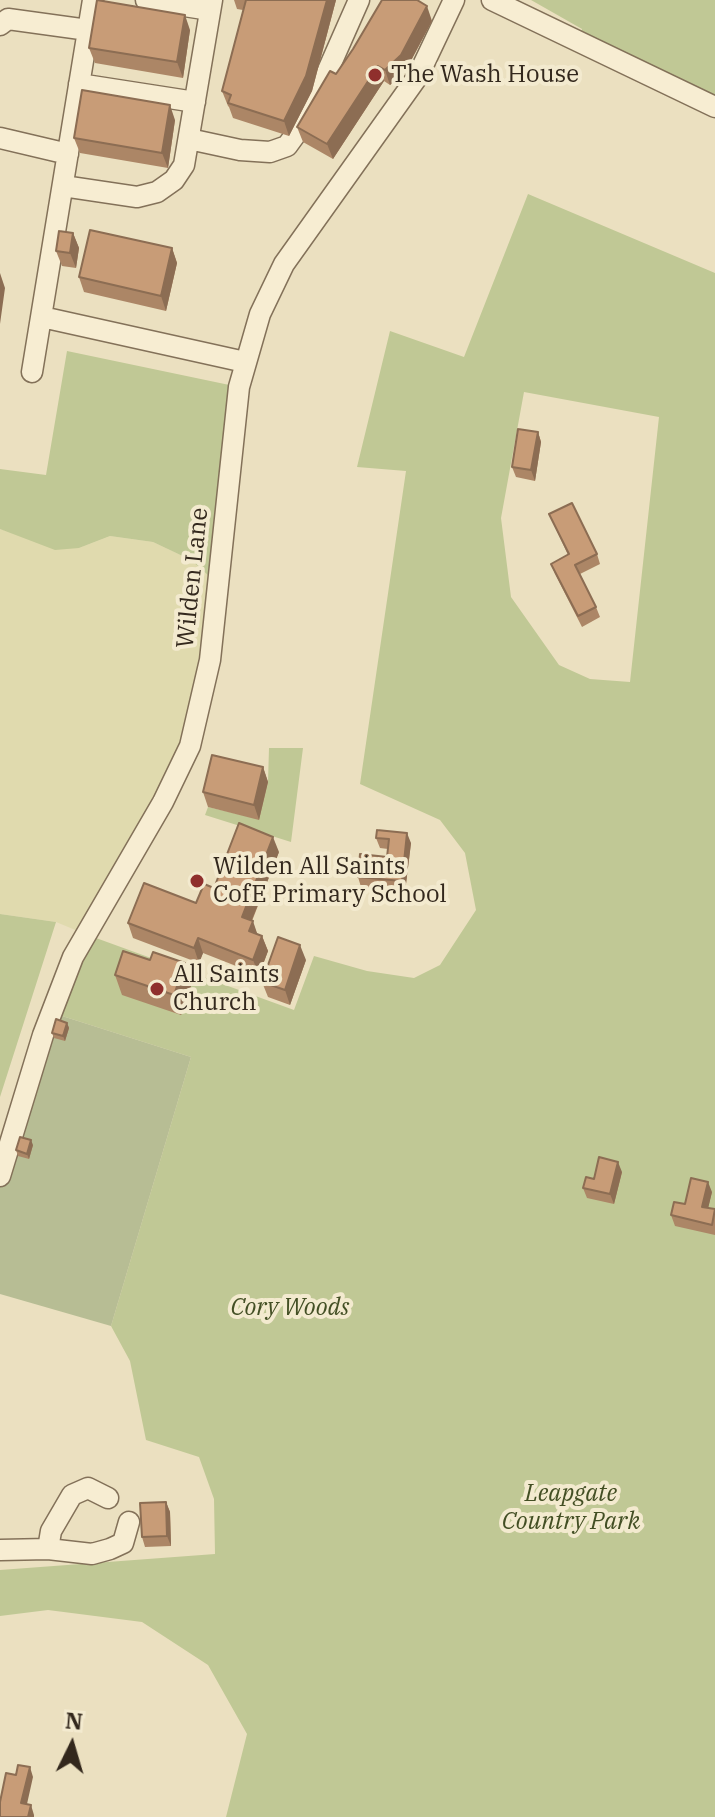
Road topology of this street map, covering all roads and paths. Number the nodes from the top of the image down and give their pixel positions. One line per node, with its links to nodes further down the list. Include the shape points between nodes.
1 (93, 0): 8 (street)
2 (146, 0): 6 (street)
3 (359, 0): 13 (street, via 306,120 287,146 270,152 240,150)
4 (454, 0): 17 (street, Wilden Lane, via 418,76 284,264 264,303)
5 (492, 0): 11 (street)
6 (211, 5): 10 (street)
7 (0, 25): 8 (street, via 8,19)
8 (88, 30): 9 (street)
9 (79, 84): 10 (street); 14 (street)
10 (195, 102): 13 (street)
11 (715, 107)
12 (0, 138): 14 (street)
13 (189, 139): 15 (street, via 184,165 157,192 137,197)
14 (68, 154): 15 (street)
15 (63, 186): 16 (street)
16 (42, 317): 17 (street); 18 (street)
17 (245, 362): 19 (street, Wilden Lane, via 210,660 190,746 73,957)
18 (32, 372)
19 (0, 1176)
20 (108, 1498): 22 (street, via 88,1488 72,1495 51,1531)
21 (129, 1522): 22 (street, via 123,1543 110,1549 70,1555)
22 (48, 1549): 23 (street)
23 (0, 1550)

